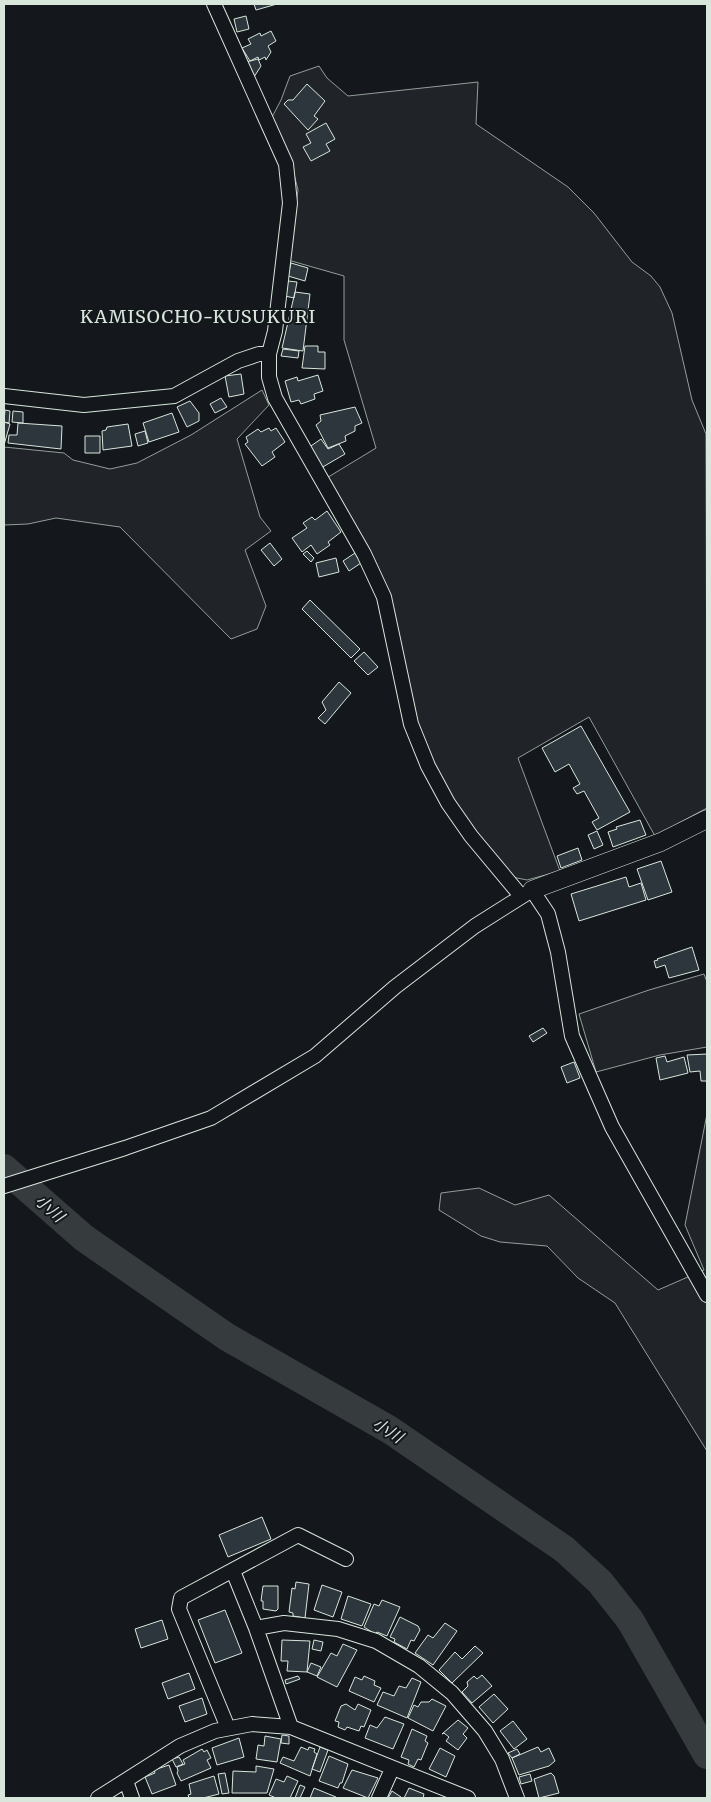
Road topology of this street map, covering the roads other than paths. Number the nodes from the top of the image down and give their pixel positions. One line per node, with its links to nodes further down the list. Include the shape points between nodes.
1 (214, 4): 2 (street, via 286,164 290,202 275,331)
2 (268, 354): 3 (street, via 238,361 174,396 84,405); 5 (street, via 269,377 275,398 364,554 384,596 411,724 428,766 471,836)
3 (4, 396)
4 (707, 819): 5 (street, via 661,842)
5 (527, 893): 6 (street, via 475,926 395,987 315,1056 210,1118); 7 (street, via 548,914 572,1036 612,1127)
6 (4, 1186)
7 (707, 1295)
8 (346, 1559): 9 (street, via 298,1536)
9 (233, 1571): 10 (street); 12 (street, via 181,1598 179,1609)
10 (256, 1628): 11 (street); 19 (street, via 284,1623 338,1629 376,1641 419,1666 452,1692 485,1731 502,1759)
11 (291, 1727): 12 (street, via 252,1724); 13 (street)
12 (228, 1728): 14 (street, via 180,1746)
13 (392, 1769): 17 (street); 18 (street)
14 (126, 1781): 15 (street); 16 (street)
15 (98, 1798)
16 (132, 1798)
17 (379, 1798)
18 (468, 1798)
19 (517, 1798)

